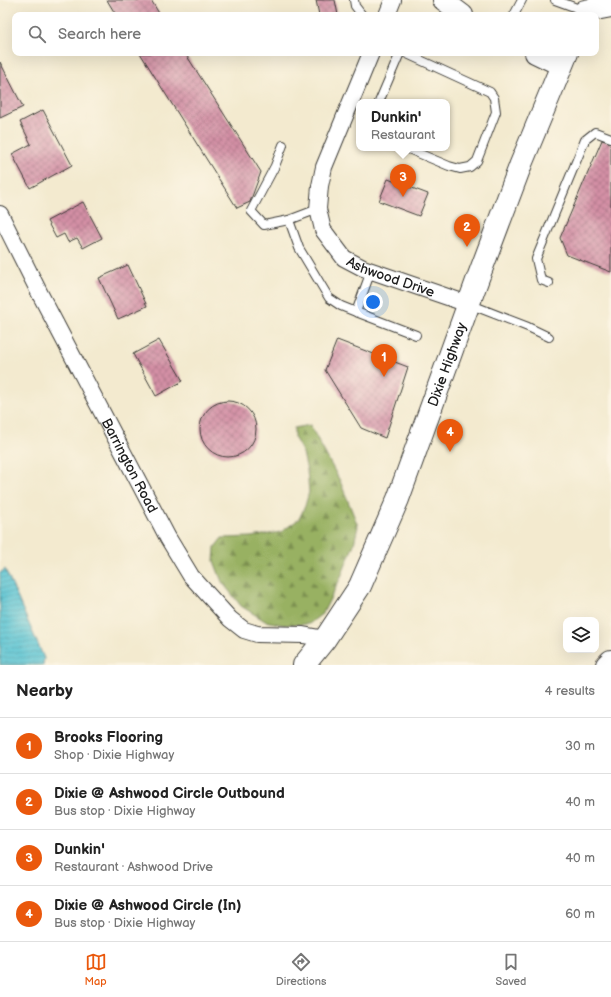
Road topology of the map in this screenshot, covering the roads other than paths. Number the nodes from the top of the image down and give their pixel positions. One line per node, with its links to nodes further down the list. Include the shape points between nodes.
1 (354, 0): 8 (lane)
2 (393, 0): 9 (street)
3 (443, 0): 10 (street)
4 (522, 0): 11 (lane)
5 (555, 0): 7 (lane)
6 (611, 6): 7 (main road)
7 (587, 9)
8 (360, 12)
9 (388, 12)
10 (459, 12)
11 (516, 12)
12 (370, 56): 25 (street, Ashwood Drive, via 324,167)
13 (399, 56): 17 (lane)
14 (412, 56): 20 (lane, via 490,92 494,98 496,112 477,161 470,167 460,169 449,166)
15 (547, 56): 16 (street)
16 (564, 60): 30 (main road, Dixie Highway)
17 (380, 99)
18 (611, 138): 29 (lane, via 595,132 586,140 536,259 541,280)
19 (283, 145): 21 (lane)
20 (413, 151)
21 (275, 166): 22 (lane, via 269,167); 24 (lane)
22 (265, 175)
23 (259, 187): 24 (lane, via 255,194)
24 (257, 200): 27 (lane, via 251,211 264,225)
25 (318, 210): 27 (lane); 28 (street, Ashwood Drive, via 323,230 344,258)
26 (0, 214): 34 (street, Barrington Road, via 168,538 191,576 230,619 244,630 257,634 303,635)
27 (289, 220): 31 (lane, via 299,248 329,298)
28 (371, 271): 30 (street, Ashwood Drive); 31 (lane)
29 (549, 283)
30 (468, 304): 33 (lane); 34 (main road, Dixie Highway, via 398,499 360,586)
31 (356, 312): 32 (lane)
32 (416, 335)
33 (549, 337)
34 (325, 639): 36 (main road, Dixie Highway)
35 (611, 661): 37 (main road)
36 (304, 665)
37 (607, 665)

